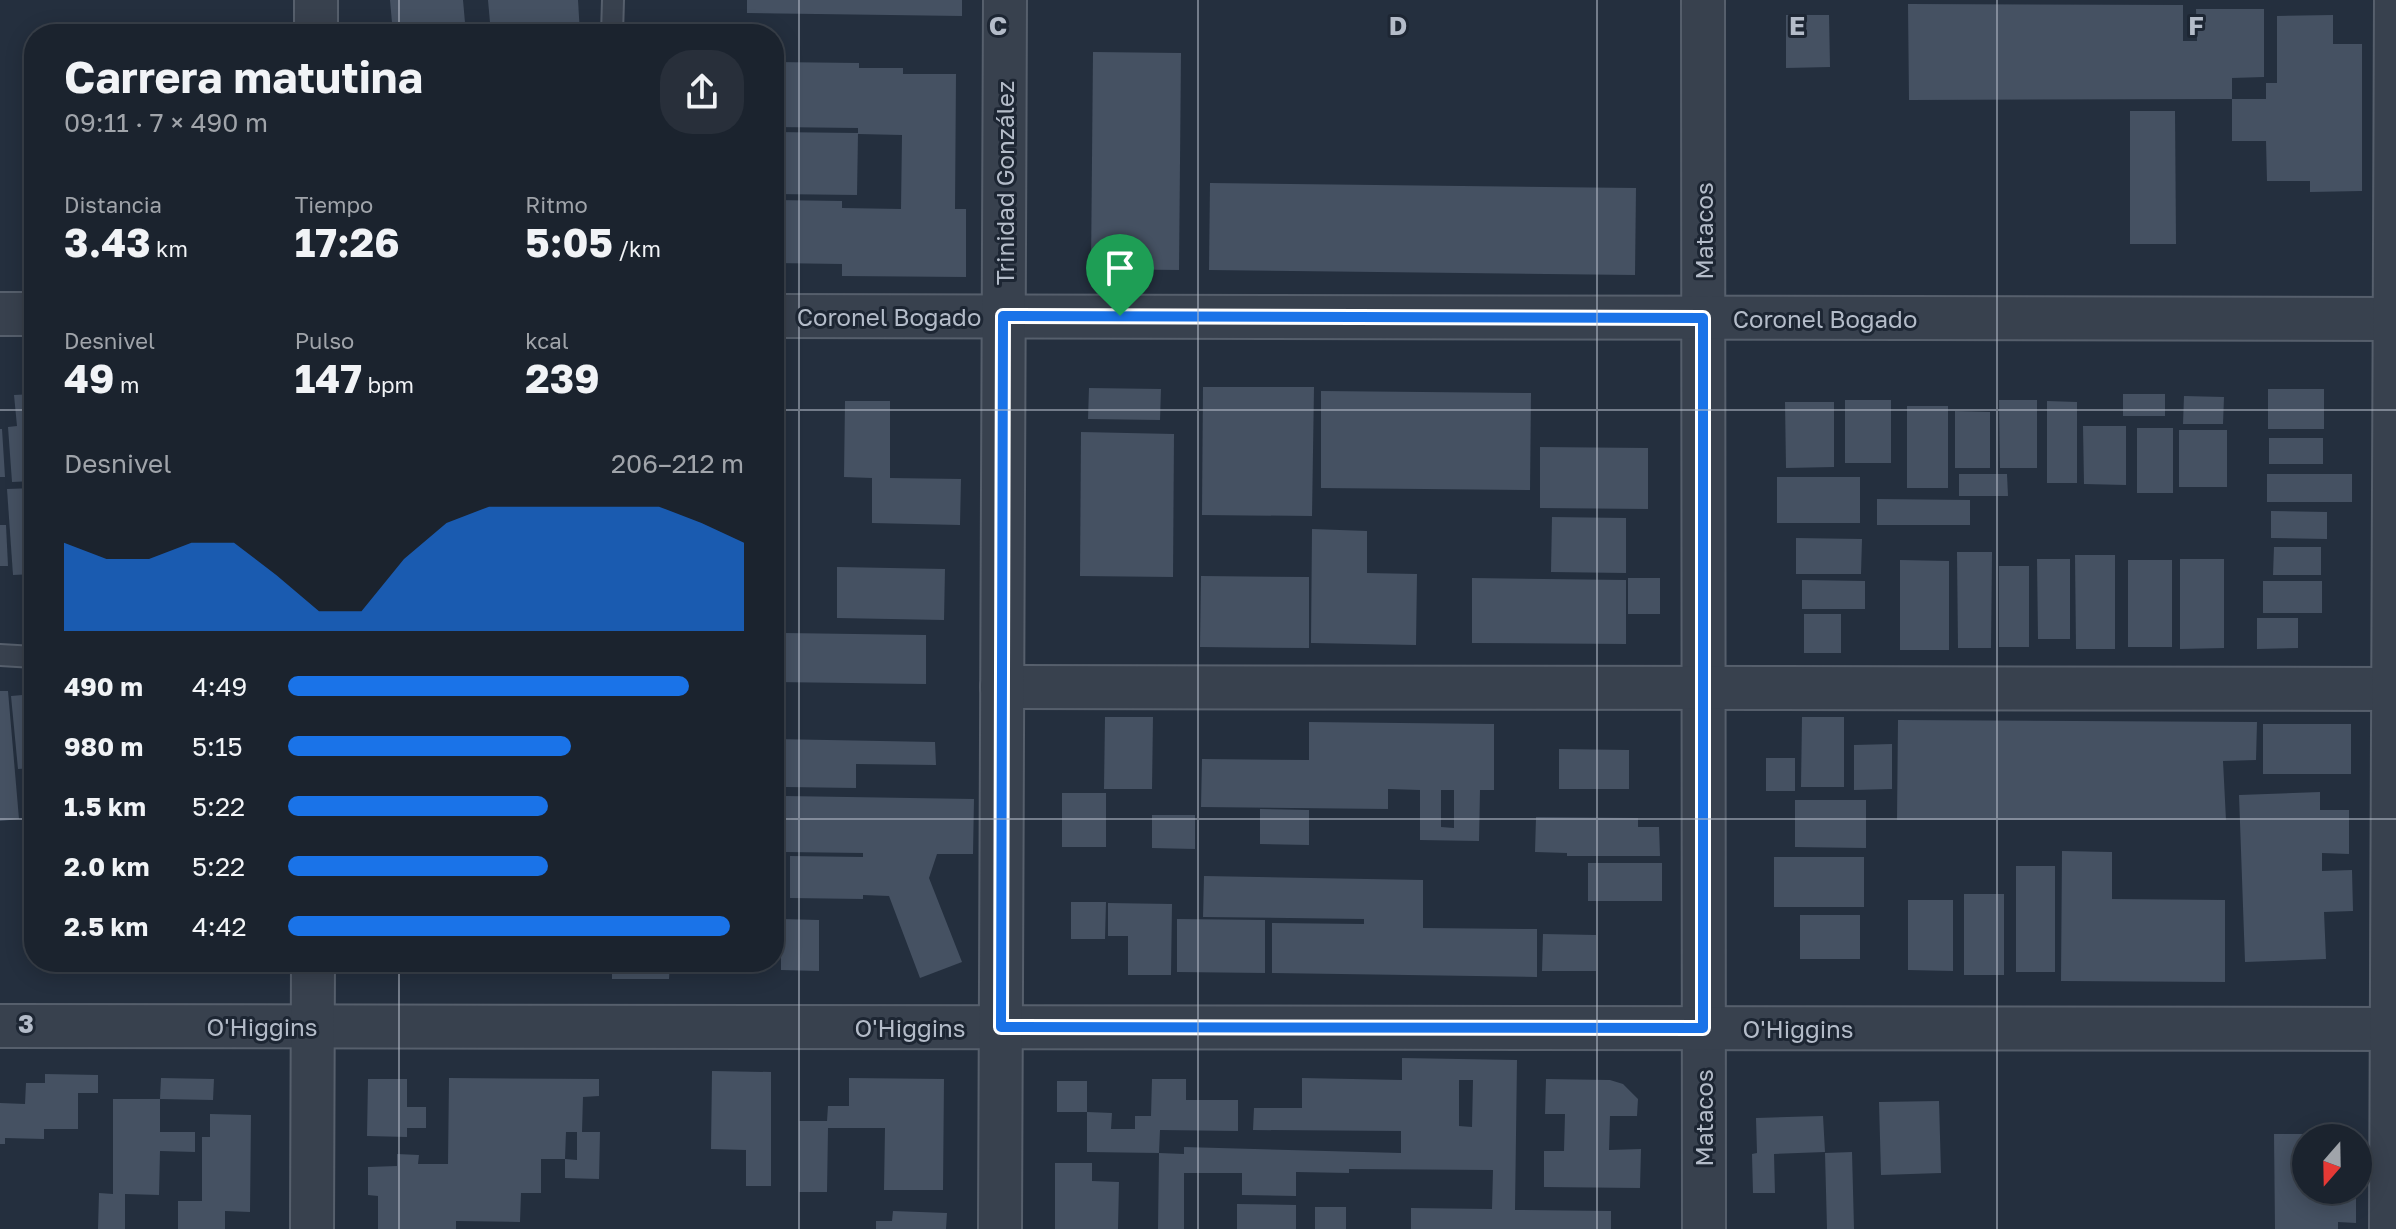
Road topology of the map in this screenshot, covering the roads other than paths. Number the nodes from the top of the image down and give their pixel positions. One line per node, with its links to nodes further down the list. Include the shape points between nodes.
1 (316, 0): 6 (street)
2 (613, 0): 7 (lane)
3 (1005, 0): 11 (street, Trinidad González)
4 (1703, 0): 12 (street, Matacos)
5 (2396, 0): 13 (street)
6 (316, 24)
7 (612, 24)
8 (0, 314): 9 (street)
9 (24, 314)
10 (784, 316): 11 (street, Coronel Bogado)
11 (1003, 316): 12 (street, Coronel Bogado); 16 (street, Trinidad González)
12 (1703, 318): 13 (street, Coronel Bogado); 17 (street, Matacos)
13 (2395, 319): 18 (street)
14 (0, 655): 15 (lane)
15 (24, 656)
16 (1002, 687): 17 (street); 22 (street, Trinidad González)
17 (1703, 688): 18 (street); 23 (street, Matacos)
18 (2393, 689): 24 (street)
19 (313, 972): 21 (street)
20 (0, 1026): 21 (street, O'Higgins)
21 (313, 1026): 22 (street, O'Higgins); 25 (street)
22 (1001, 1027): 23 (street, O'Higgins); 26 (street, Trinidad González)
23 (1703, 1028): 24 (street, O'Higgins); 27 (street, Matacos)
24 (2394, 1029): 28 (street)
25 (312, 1229)
26 (1000, 1229)
27 (1704, 1229)
28 (2391, 1229)

